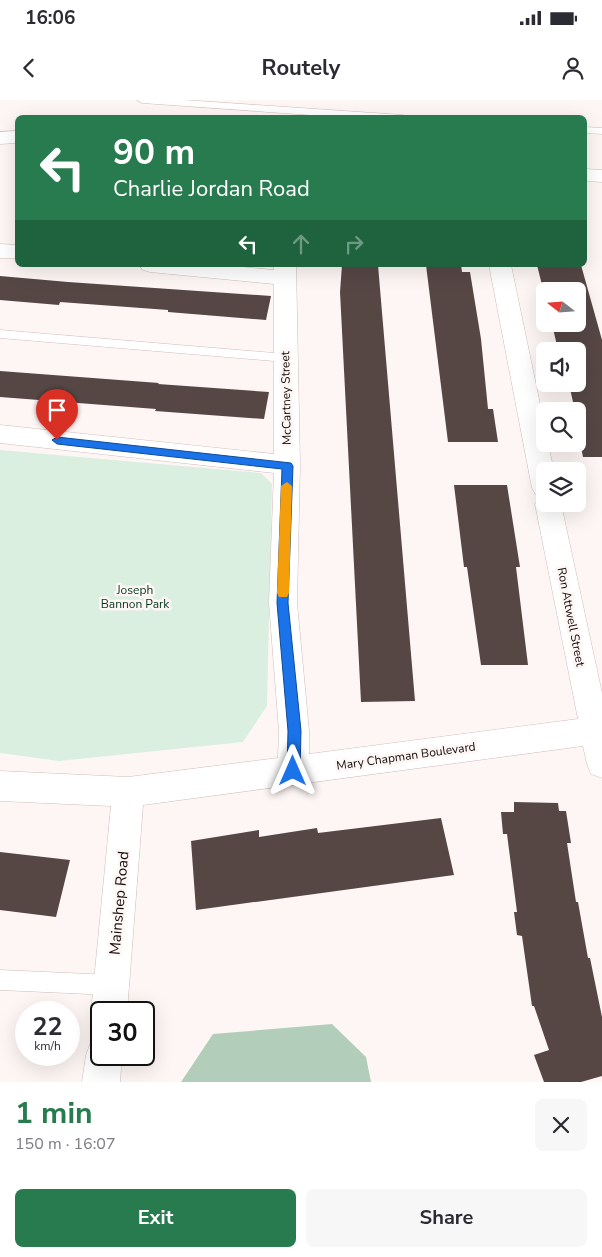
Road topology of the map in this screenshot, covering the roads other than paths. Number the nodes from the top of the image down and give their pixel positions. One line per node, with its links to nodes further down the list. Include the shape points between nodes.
1 (142, 100): 2 (lane)
2 (360, 115)
3 (587, 130): 4 (lane)
4 (602, 131)
5 (15, 137): 6 (street)
6 (0, 138)
7 (587, 175): 8 (street)
8 (602, 176)
9 (0, 251): 10 (street)
10 (15, 252)
11 (195, 267): 13 (street)
12 (500, 267): 17 (street)
13 (285, 271): 15 (street, McCartney Street)
14 (0, 334): 15 (lane)
15 (286, 358): 18 (street, McCartney Street)
16 (0, 434): 18 (street)
17 (540, 462)
18 (287, 466): 22 (street, McCartney Street, via 283,603 294,731)
19 (550, 512): 20 (street, Ron Attwell Street)
20 (599, 730): 21 (street, Ron Attwell Street); 22 (street, Mary Chapman Boulevard)
21 (602, 764)
22 (293, 771): 24 (street, Mary Chapman Boulevard)
23 (0, 786): 24 (street, Mary Chapman Boulevard)
24 (128, 792): 26 (street, Mainshep Road)
25 (0, 980): 26 (lane, via 64,981)
26 (110, 999)
27 (103, 1066): 28 (street)
28 (101, 1082)

